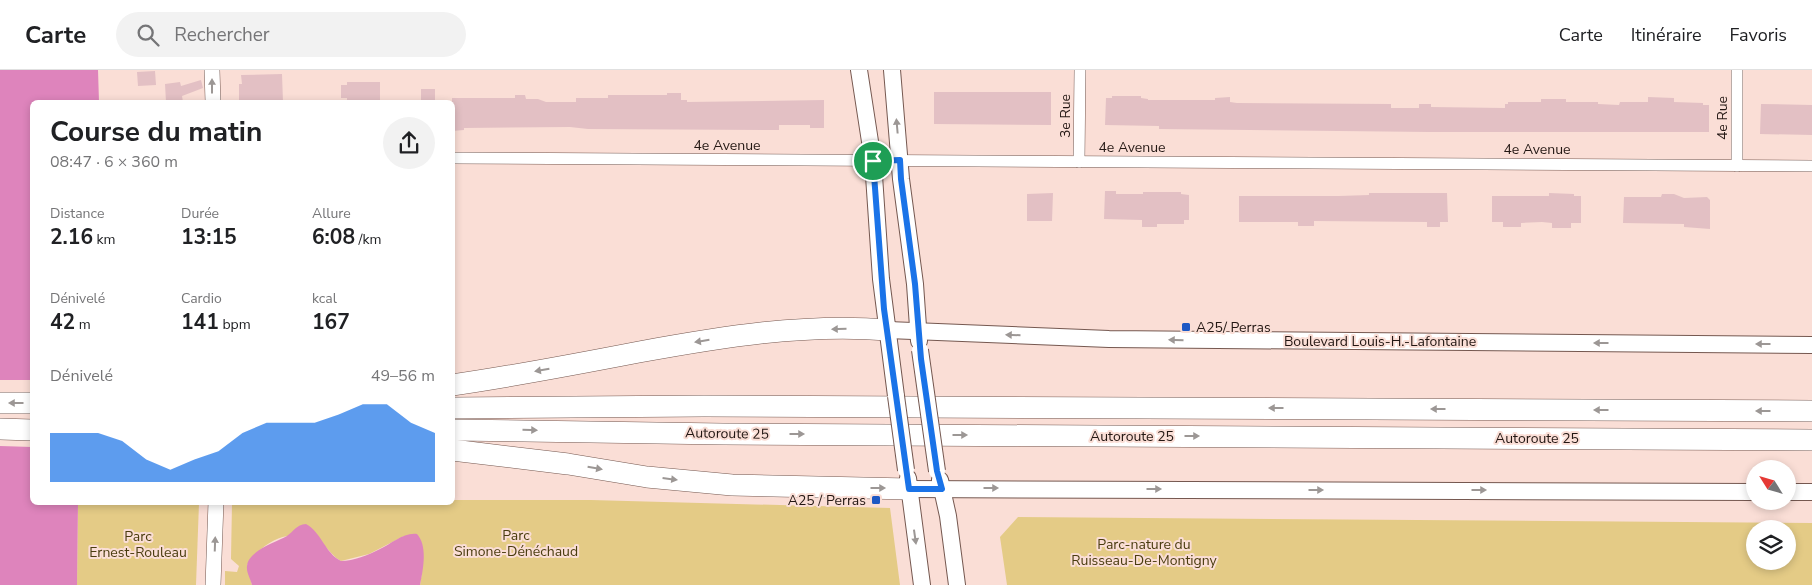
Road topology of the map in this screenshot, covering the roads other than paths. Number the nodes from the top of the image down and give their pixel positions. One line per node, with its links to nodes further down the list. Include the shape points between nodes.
1 (212, 70): 6 (street, one-way to 1)
2 (859, 70): 9 (main road)
3 (892, 70): 8 (main road, one-way to 3)
4 (1080, 70): 10 (street, 3e Rue)
5 (1737, 70): 11 (street, 4e Rue)
6 (213, 100)
7 (455, 158): 9 (street, 4e Avenue)
8 (900, 160): 9 (street, 4e Avenue); 10 (street, 4e Avenue); 13 (main road)
9 (873, 161): 14 (main road, via 881,279)
10 (1080, 162): 11 (street, 4e Avenue)
11 (1737, 166): 12 (street, 4e Avenue)
12 (1812, 166)
13 (919, 331): 14 (main road, Boulevard Louis-H.-Lafontaine); 15 (main road, Boulevard Louis-H.-Lafontaine, one-way to 13, via 1109,339); 27 (main road, bridge)
14 (889, 338): 16 (highway, one-way to 16, via 826,329 750,334); 26 (main road, bridge)
15 (1812, 344)
16 (455, 384)
17 (0, 403): 18 (highway, one-way to 17)
18 (30, 403)
19 (455, 408): 20 (highway, Autoroute 25, one-way to 19, via 742,406)
20 (1812, 411)
21 (0, 430): 22 (highway)
22 (30, 430)
23 (455, 430): 24 (highway, Autoroute 25, one-way to 24)
24 (1812, 440)
25 (455, 450): 26 (highway, one-way to 26, via 732,486)
26 (908, 479): 27 (main road); 33 (main road, one-way to 33)
27 (942, 489): 28 (main road, one-way to 28); 34 (main road)
28 (1746, 492)
29 (1796, 492): 30 (main road)
30 (1812, 492)
31 (216, 505): 32 (street, one-way to 31)
32 (213, 585)
33 (922, 585)
34 (958, 585)

